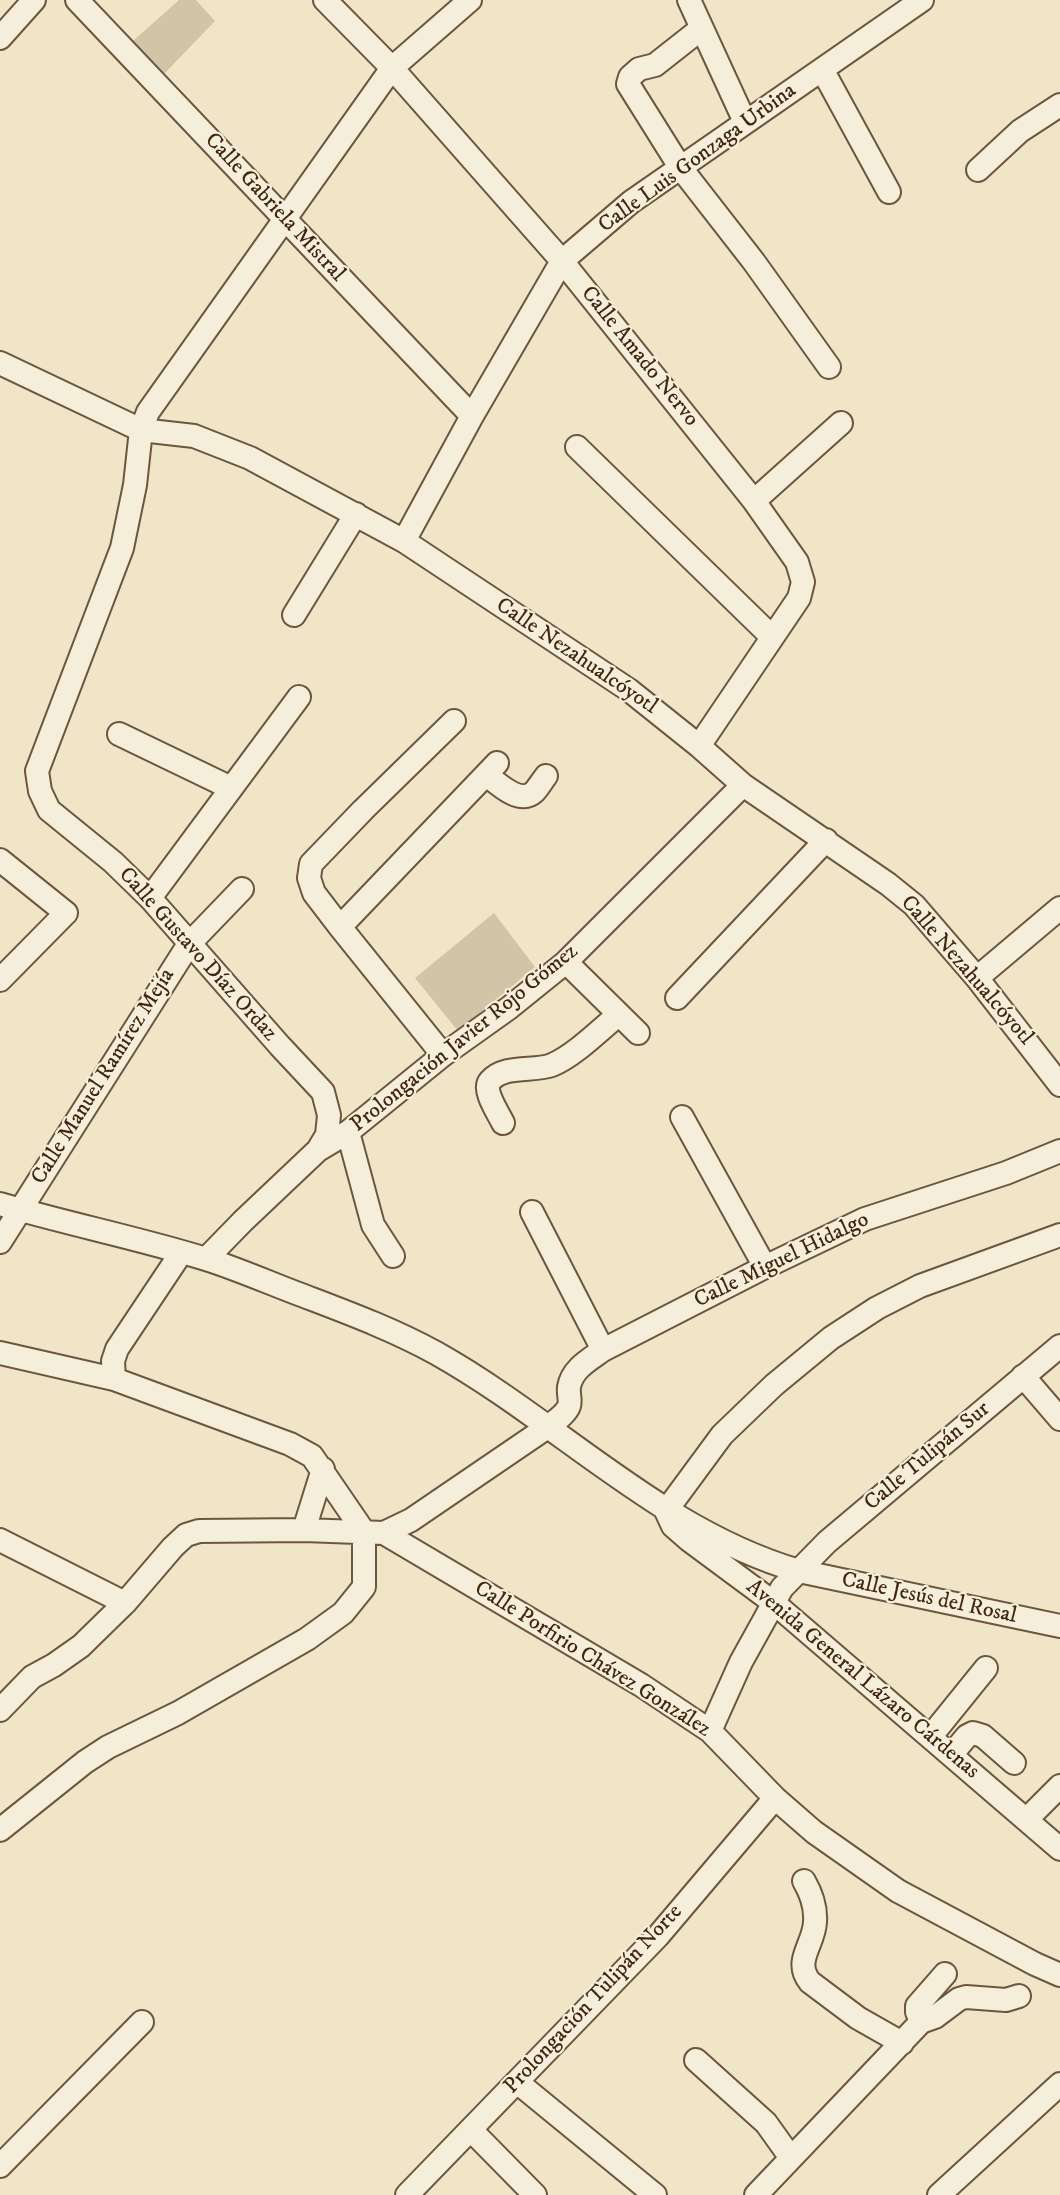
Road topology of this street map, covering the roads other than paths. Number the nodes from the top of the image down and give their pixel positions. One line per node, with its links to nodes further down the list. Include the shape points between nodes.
1 (34, 0): 9 (street)
2 (77, 0): 17 (street, Calle Gabriela Mistral)
3 (325, 0): 10 (street, Calle Amado Nervo)
4 (470, 0): 10 (street, Calle Gustavo Díaz Ordaz)
5 (689, 0): 8 (street)
6 (922, 0): 7 (street, Calle Luis Gonzaga Urbina)
7 (899, 7): 11 (street, Calle Luis Gonzaga Urbina)
8 (702, 28): 13 (street); 14 (street, via 655,65 639,69 628,84)
9 (0, 38)
10 (392, 68): 17 (street, Calle Gustavo Díaz Ordaz); 18 (street, Calle Amado Nervo)
11 (823, 71): 13 (street, Calle Luis Gonzaga Urbina); 16 (street)
12 (1060, 105): 15 (street, via 1020,131)
13 (745, 122): 14 (street, Calle Luis Gonzaga Urbina)
14 (680, 167): 18 (street, Calle Luis Gonzaga Urbina, via 631,202); 20 (street)
15 (978, 170)
16 (890, 192)
17 (284, 218): 21 (street, Calle Gabriela Mistral); 23 (street, Calle Gustavo Díaz Ordaz, via 156,397)
18 (562, 261): 21 (street, Calle Luis Gonzaga Urbina); 25 (street, Calle Amado Nervo)
19 (0, 363): 23 (street, Calle Nezahualcóyotl)
20 (829, 367)
21 (471, 416): 27 (street, Calle Luis Gonzaga Urbina)
22 (842, 423): 25 (street)
23 (141, 430): 26 (street, Calle Nezahualcóyotl, via 194,436 213,443 250,458); 40 (street, Calle Gustavo Díaz Ordaz, via 122,548 37,771 40,791 49,810)
24 (577, 447): 29 (street)
25 (754, 501): 29 (street, Calle Amado Nervo, via 797,562 803,582 799,598)
26 (356, 514): 27 (street, Calle Nezahualcóyotl); 28 (street)
27 (404, 541): 33 (street, Calle Nezahualcóyotl, via 629,690)
28 (294, 615)
29 (772, 637): 33 (street, Calle Amado Nervo)
30 (299, 697): 36 (street)
31 (454, 721): 42 (street, via 311,864 309,878 314,893)
32 (119, 734): 36 (street)
33 (699, 746): 35 (street, Calle Nezahualcóyotl)
34 (546, 777): 42 (street, via 532,794 522,796 508,791 492,769)
35 (743, 785): 37 (street, Calle Nezahualcóyotl); 44 (street, Prolongación Javier Rojo Gómez)
36 (231, 788): 40 (street)
37 (826, 840): 45 (street, Calle Nezahualcóyotl, via 914,905); 47 (street)
38 (0, 860): 46 (street, via 66,913)
39 (242, 889): 43 (street, Calle Manuel Ramírez Mejía)
40 (150, 898): 43 (street, Calle Gustavo Díaz Ordaz)
41 (1060, 908): 45 (street)
42 (340, 927): 50 (street)
43 (189, 944): 55 (street, Calle Gustavo Díaz Ordaz, via 323,1092 329,1115 327,1135); 57 (street, Calle Manuel Ramírez Mejía)
44 (566, 962): 48 (street); 50 (street, Prolongación Javier Rojo Gómez)
45 (977, 978): 51 (street, Calle Nezahualcóyotl)
46 (0, 980)
47 (676, 998)
48 (618, 1015): 49 (street); 53 (street, via 551,1065 505,1072 490,1081 489,1096)
49 (638, 1033)
50 (443, 1055): 54 (street, Prolongación Javier Rojo Gómez)
51 (1060, 1084)
52 (682, 1117): 64 (street)
53 (503, 1123)
54 (348, 1132): 55 (street, Prolongación Javier Rojo Gómez); 62 (street, via 373,1225)
55 (318, 1150): 63 (street, Prolongación Javier Rojo Gómez)
56 (1060, 1151): 64 (street, Calle Miguel Hidalgo, via 865,1219)
57 (10, 1207): 60 (street, Calle Manuel Ramírez Mejía); 61 (street, Avenida General Lázaro Cárdenas)
58 (532, 1212): 66 (street)
59 (1060, 1235): 73 (street, via 920,1286 831,1338 722,1435)
60 (0, 1242)
61 (181, 1253): 63 (street, Avenida General Lázaro Cárdenas); 69 (street, via 117,1349)
62 (393, 1256)
63 (206, 1259): 71 (street, Avenida General Lázaro Cárdenas, via 378,1324 437,1353)
64 (765, 1267): 66 (street, Calle Miguel Hidalgo)
65 (1060, 1346): 68 (street, Calle Tulipán Sur)
66 (603, 1350): 71 (street, Calle Miguel Hidalgo, via 582,1364 569,1388 570,1404)
67 (0, 1353): 69 (street, Calle Porfirio Chávez González)
68 (1023, 1376): 70 (street); 77 (street, Calle Tulipán Sur, via 827,1542)
69 (114, 1379): 72 (street, Calle Porfirio Chávez González, via 290,1444 312,1456)
70 (1060, 1419)
71 (549, 1426): 73 (street, Avenida General Lázaro Cárdenas); 75 (street, Calle Miguel Hidalgo, via 411,1520)
72 (323, 1469): 74 (street); 75 (street, Calle Porfirio Chávez González)
73 (666, 1511): 77 (street, Avenida General Lázaro Cárdenas, via 733,1547); 79 (street, Avenida General Lázaro Cárdenas, via 673,1526 689,1540)
74 (304, 1530): 75 (street); 78 (street, via 199,1531 186,1535)
75 (374, 1533): 83 (street, Calle Porfirio Chávez González, via 641,1685); 90 (street, via 364,1587 343,1613 307,1639 178,1713 108,1747)
76 (0, 1540): 78 (street)
77 (799, 1571): 79 (street, Calle Tulipán Sur); 80 (street, Calle Jesús del Rosal)
78 (125, 1603): 82 (street, via 81,1646 32,1677)
79 (774, 1603): 83 (street, Calle Tulipán Sur, via 741,1662); 84 (street, Avenida General Lázaro Cárdenas)
80 (1060, 1626)
81 (986, 1668): 84 (street)
82 (0, 1710)
83 (710, 1731): 88 (street, Calle Porfirio Chávez González)
84 (931, 1737): 85 (street, Avenida General Lázaro Cárdenas)
85 (952, 1754): 86 (street, via 974,1733 983,1736); 89 (street, Avenida General Lázaro Cárdenas)
86 (1014, 1764)
87 (1060, 1786): 89 (street)
88 (775, 1798): 94 (street, Calle Porfirio Chávez González, via 814,1832 898,1891); 100 (street, Prolongación Tulipán Norte, via 658,1936)
89 (1027, 1819): 91 (street, Avenida General Lázaro Cárdenas)
90 (0, 1830)
91 (1060, 1849)
92 (804, 1881): 98 (street, via 815,1911 815,1924 802,1965 804,1974 858,2018)
93 (945, 1974): 97 (street, via 917,2006)
94 (1060, 1975)
95 (1019, 1996): 97 (street, via 1006,2000 966,1997)
96 (142, 2022): 104 (street)
97 (921, 2022): 98 (street)
98 (902, 2043): 103 (street)
99 (696, 2060): 103 (street, via 766,2123)
100 (517, 2082): 102 (street, Prolongación Tulipán Norte); 107 (street)
101 (1060, 2084): 109 (street)
102 (471, 2130): 105 (street, Prolongación Tulipán Norte); 106 (street)
103 (791, 2158): 108 (street)
104 (0, 2166)
105 (407, 2195)
106 (535, 2195)
107 (655, 2195)
108 (756, 2195)
109 (939, 2195)

